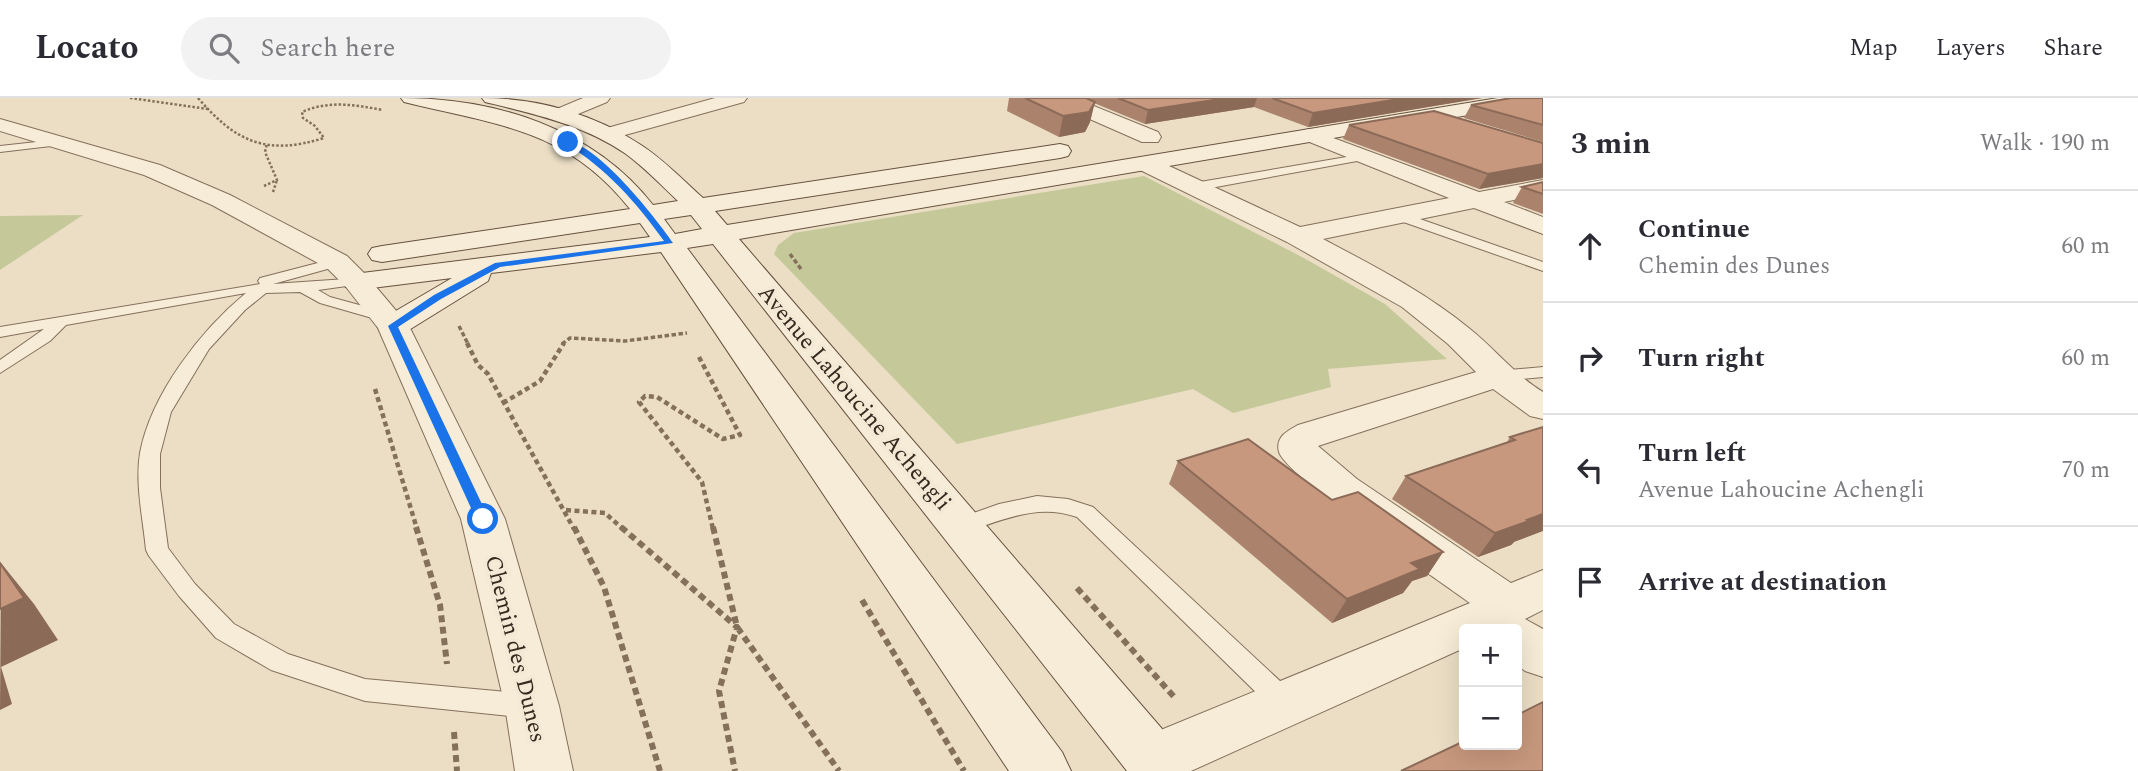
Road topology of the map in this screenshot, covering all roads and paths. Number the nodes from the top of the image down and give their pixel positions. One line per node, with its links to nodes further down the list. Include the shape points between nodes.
1 (130, 98): 11 (path)
2 (198, 98): 11 (path)
3 (492, 98): 12 (street, Avenue Lahoucine Achengli)
4 (600, 98): 12 (street)
5 (737, 98): 17 (street)
6 (1058, 98): 23 (street)
7 (1397, 98): 10 (street)
8 (1533, 98): 13 (street)
9 (402, 104): 11 (path, via 314,106 302,112 303,118 324,138 284,144 247,140); 29 (street, via 503,118 568,142 591,156)
10 (1356, 104)
11 (208, 109)
12 (559, 115): 17 (street, Avenue Lahoucine Achengli)
13 (1428, 116): 15 (street); 18 (street)
14 (0, 125): 19 (street, Chemin des Dunes)
15 (1466, 128)
16 (1178, 132): 23 (street)
17 (607, 134): 28 (street, Avenue Lahoucine Achengli, via 653,166)
18 (1308, 135): 23 (street); 24 (street)
19 (64, 142): 22 (lane); 35 (street, Chemin des Dunes, via 163,175)
20 (1109, 143): 23 (street)
21 (1081, 147): 28 (street)
22 (0, 149)
23 (1147, 150): 25 (street); 32 (street)
24 (1364, 157): 25 (lane); 27 (street)
25 (1194, 187): 33 (street)
26 (1543, 187): 27 (street)
27 (1476, 200): 30 (street); 31 (street)
28 (697, 206): 29 (street); 32 (street, Avenue Lahoucine Achengli)
29 (648, 214): 34 (street); 38 (street)
30 (1397, 215): 33 (street); 37 (lane)
31 (1543, 226)
32 (720, 234): 34 (street); 56 (street, Avenue Lahoucine Achengli)
33 (1297, 236): 51 (street, via 1413,300 1460,337)
34 (669, 243): 36 (street); 69 (street)
35 (303, 244): 38 (street, Chemin des Dunes); 39 (lane, via 292,266)
36 (498, 264): 38 (street); 43 (street)
37 (1543, 267)
38 (346, 271): 39 (lane); 40 (lane); 43 (street, Chemin des Dunes)
39 (261, 285): 40 (lane); 42 (lane); 60 (lane, via 202,346 162,412 149,454 157,550 225,631 280,662 365,690)
40 (303, 287): 43 (lane, via 325,300)
41 (456, 320): 53 (path)
42 (61, 321): 44 (lane); 49 (lane)
43 (389, 321): 62 (street, Chemin des Dunes, via 483,519)
44 (0, 331)
45 (694, 332): 46 (path)
46 (687, 333): 47 (path); 53 (path, via 625,341 570,338 540,380)
47 (692, 344)
48 (698, 355): 58 (path, via 740,435 723,439 657,397 639,401 702,482)
49 (0, 368)
50 (1543, 372): 51 (lane)
51 (1498, 376): 54 (street); 57 (street, via 1298,441 1299,453 1342,489)
52 (372, 379): 60 (path, via 440,605)
53 (503, 403): 55 (path)
54 (1543, 408)
55 (565, 510): 58 (path, via 606,513); 66 (path, via 604,587)
56 (959, 526): 61 (lane, via 1036,502 1070,505 1085,512); 63 (street, Avenue Lahoucine Achengli)
57 (1512, 615): 59 (street); 61 (street)
58 (737, 627): 67 (path, via 719,691); 68 (path)
59 (1543, 656)
60 (451, 697): 62 (lane); 64 (path)
61 (1286, 704): 63 (street)
62 (531, 706): 65 (street, Chemin des Dunes)
63 (1158, 766)
64 (457, 771)
65 (544, 771)
66 (660, 771)
67 (735, 771)
68 (839, 771)
69 (1042, 771)

